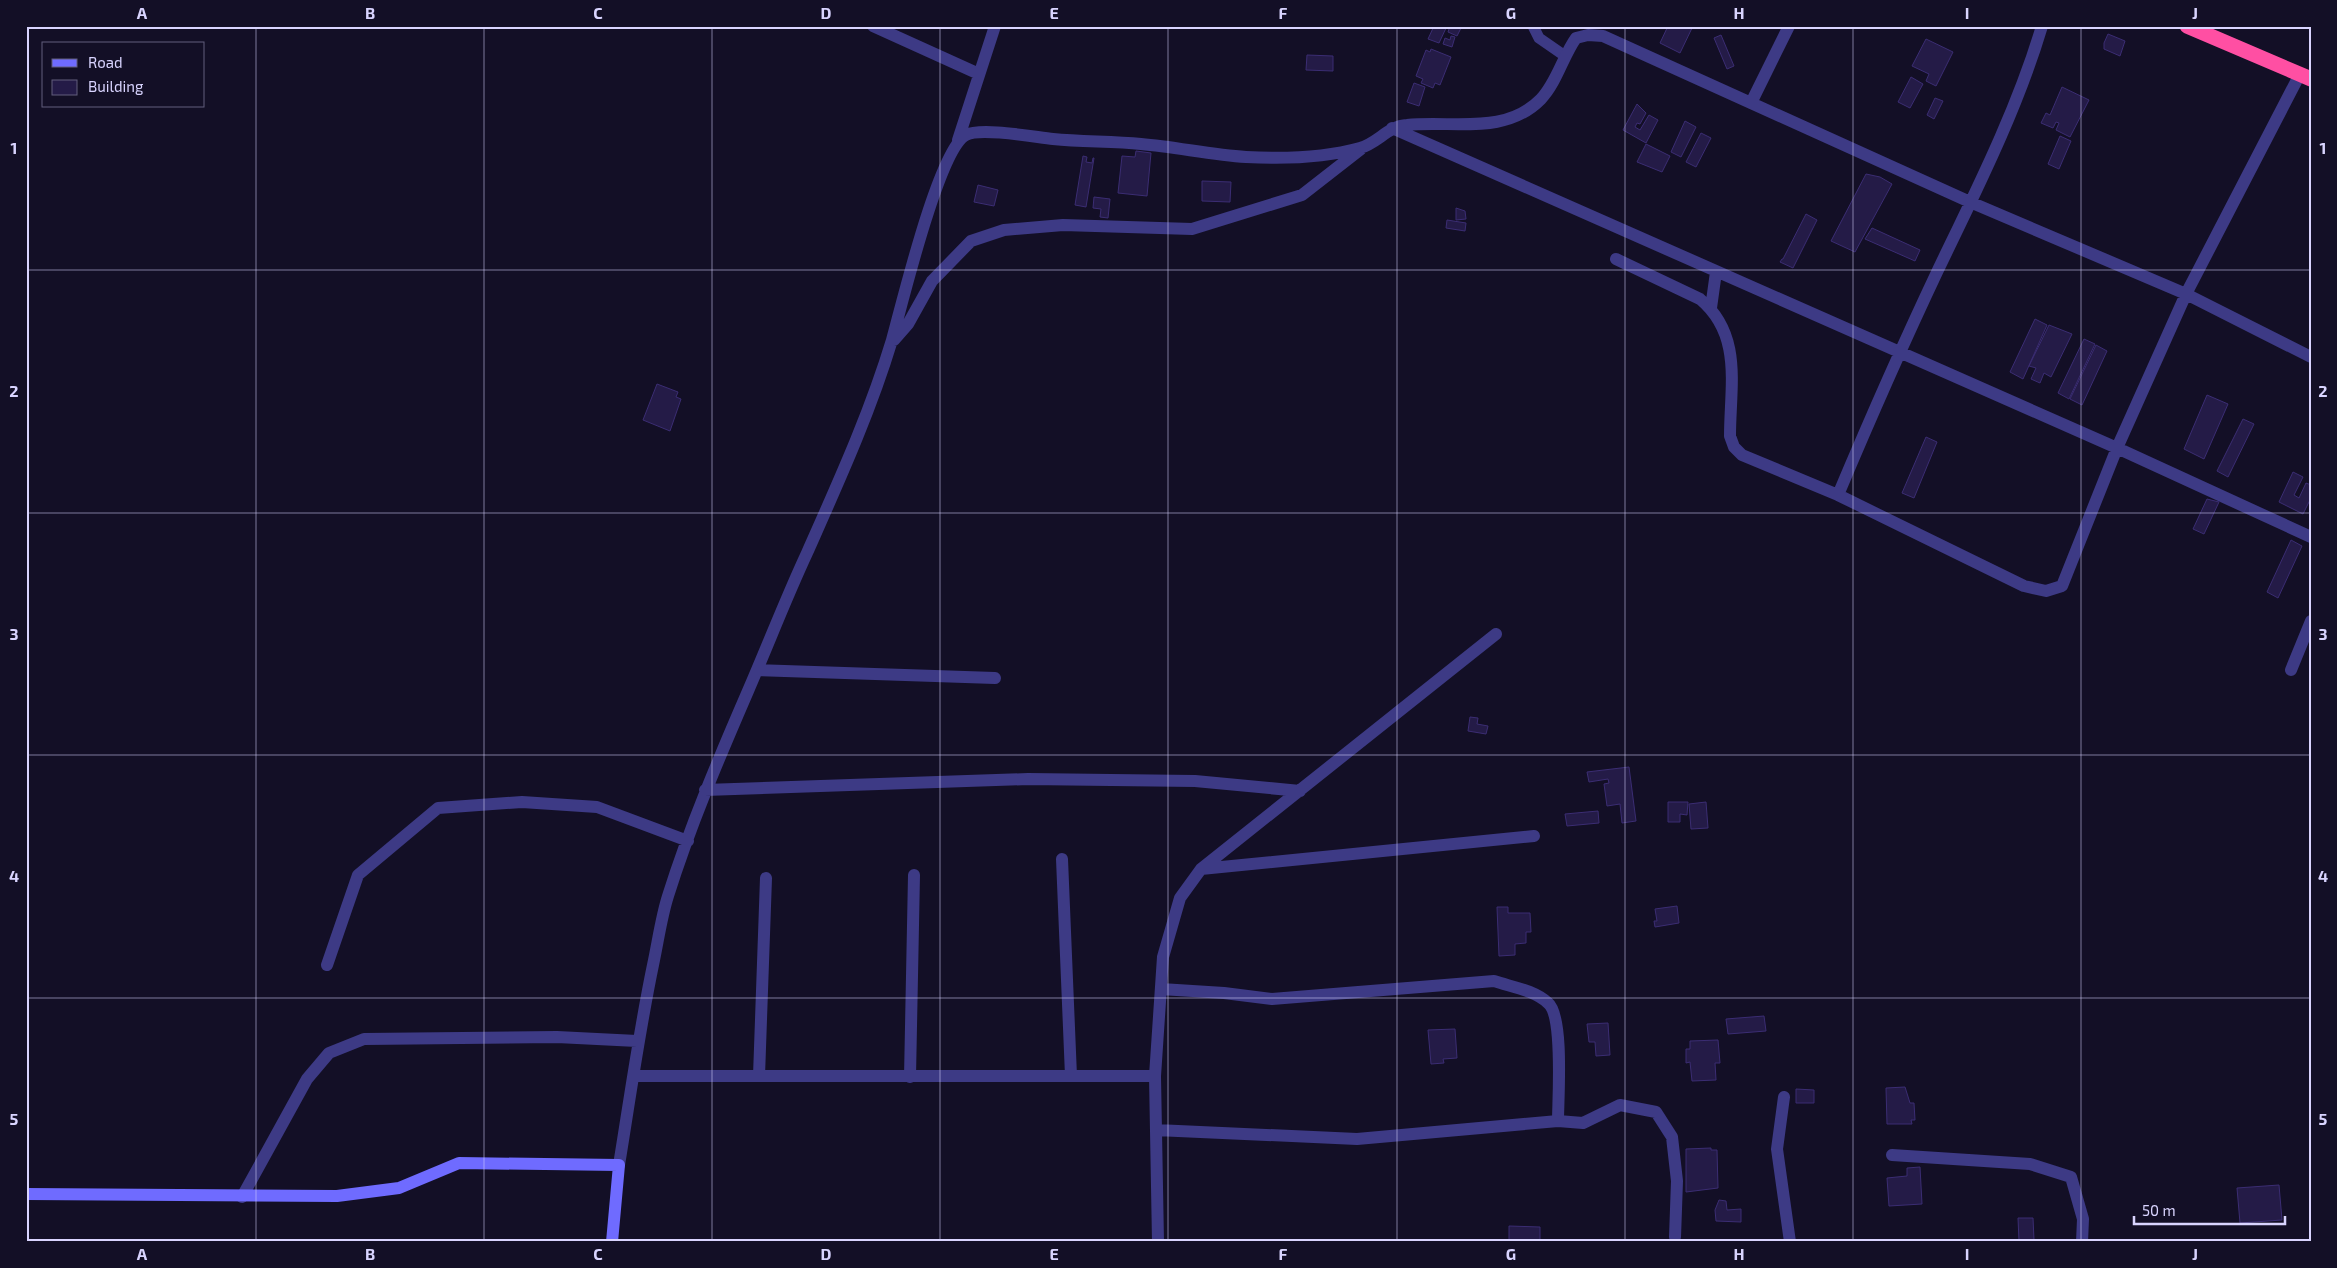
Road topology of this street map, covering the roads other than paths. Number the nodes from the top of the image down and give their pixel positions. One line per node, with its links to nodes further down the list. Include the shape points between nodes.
1 (873, 26): 8 (street)
2 (995, 26): 8 (street)
3 (1533, 26): 7 (lane, via 1539,38)
4 (1789, 26): 10 (street)
5 (2042, 26): 14 (street, via 2034,55)
6 (2187, 26): 9 (highway)
7 (1565, 56): 10 (street, via 1576,38 1603,36); 11 (street, via 1544,97 1506,120 1484,125 1405,125)
8 (980, 74): 12 (street)
9 (2305, 77): 17 (street)
10 (1751, 103): 14 (street)
11 (1392, 128): 13 (street); 16 (street)
12 (958, 140): 13 (street, via 973,132 990,132 1142,144 1221,155 1287,158); 19 (street, via 949,155 926,217)
13 (1363, 148): 19 (street, via 1302,195 1192,229 1063,225 1004,230 971,241 932,281 908,324)
14 (1970, 202): 17 (street); 20 (street)
15 (1616, 259): 18 (street, via 1700,299)
16 (1716, 272): 18 (street); 20 (street)
17 (2186, 294): 21 (street); 22 (street)
18 (1711, 308): 23 (street, via 1723,328 1733,363 1730,436 1734,447 1742,455)
19 (891, 344): 27 (street, via 848,460)
20 (1899, 352): 22 (street); 23 (street)
21 (2311, 357)
22 (2117, 448): 23 (street, via 2062,586 2046,591 2024,586); 24 (street)
23 (1838, 495)
24 (2311, 537)
25 (2311, 621): 28 (street)
26 (1496, 634): 31 (street)
27 (757, 670): 29 (street); 30 (street)
28 (2291, 670)
29 (995, 678)
30 (705, 790): 31 (street, via 1028,779 1195,781); 33 (street)
31 (1300, 791): 35 (street)
32 (1534, 836): 35 (street)
33 (688, 841): 38 (street, via 597,807 522,802 438,808 358,875); 40 (street, via 667,899)
34 (1062, 859): 44 (street)
35 (1202, 869): 39 (street, via 1180,898 1164,957)
36 (914, 875): 43 (street)
37 (766, 878): 42 (street)
38 (327, 966)
39 (1161, 989): 45 (street); 47 (street, via 1272,998 1494,982 1528,991 1550,1004 1558,1025)
40 (638, 1041): 41 (street); 52 (street, via 547,1037 364,1039 329,1053 308,1078)
41 (634, 1076): 42 (street); 50 (street)
42 (759, 1076): 43 (street)
43 (910, 1076): 44 (street)
44 (1071, 1076): 45 (street)
45 (1156, 1076): 48 (street)
46 (1784, 1097): 56 (street, via 1777,1149)
47 (1558, 1122): 48 (street, via 1357,1139); 53 (street, via 1583,1123 1620,1105 1656,1112 1672,1137 1677,1181)
48 (1156, 1130): 55 (street)
49 (1892, 1155): 57 (street, via 2030,1164 2071,1177 2084,1219)
50 (619, 1165): 52 (street, via 459,1163 399,1188 337,1196); 54 (street)
51 (26, 1194): 52 (street)
52 (242, 1196)
53 (1674, 1237)
54 (612, 1242)
55 (1158, 1242)
56 (1790, 1242)
57 (2082, 1242)

